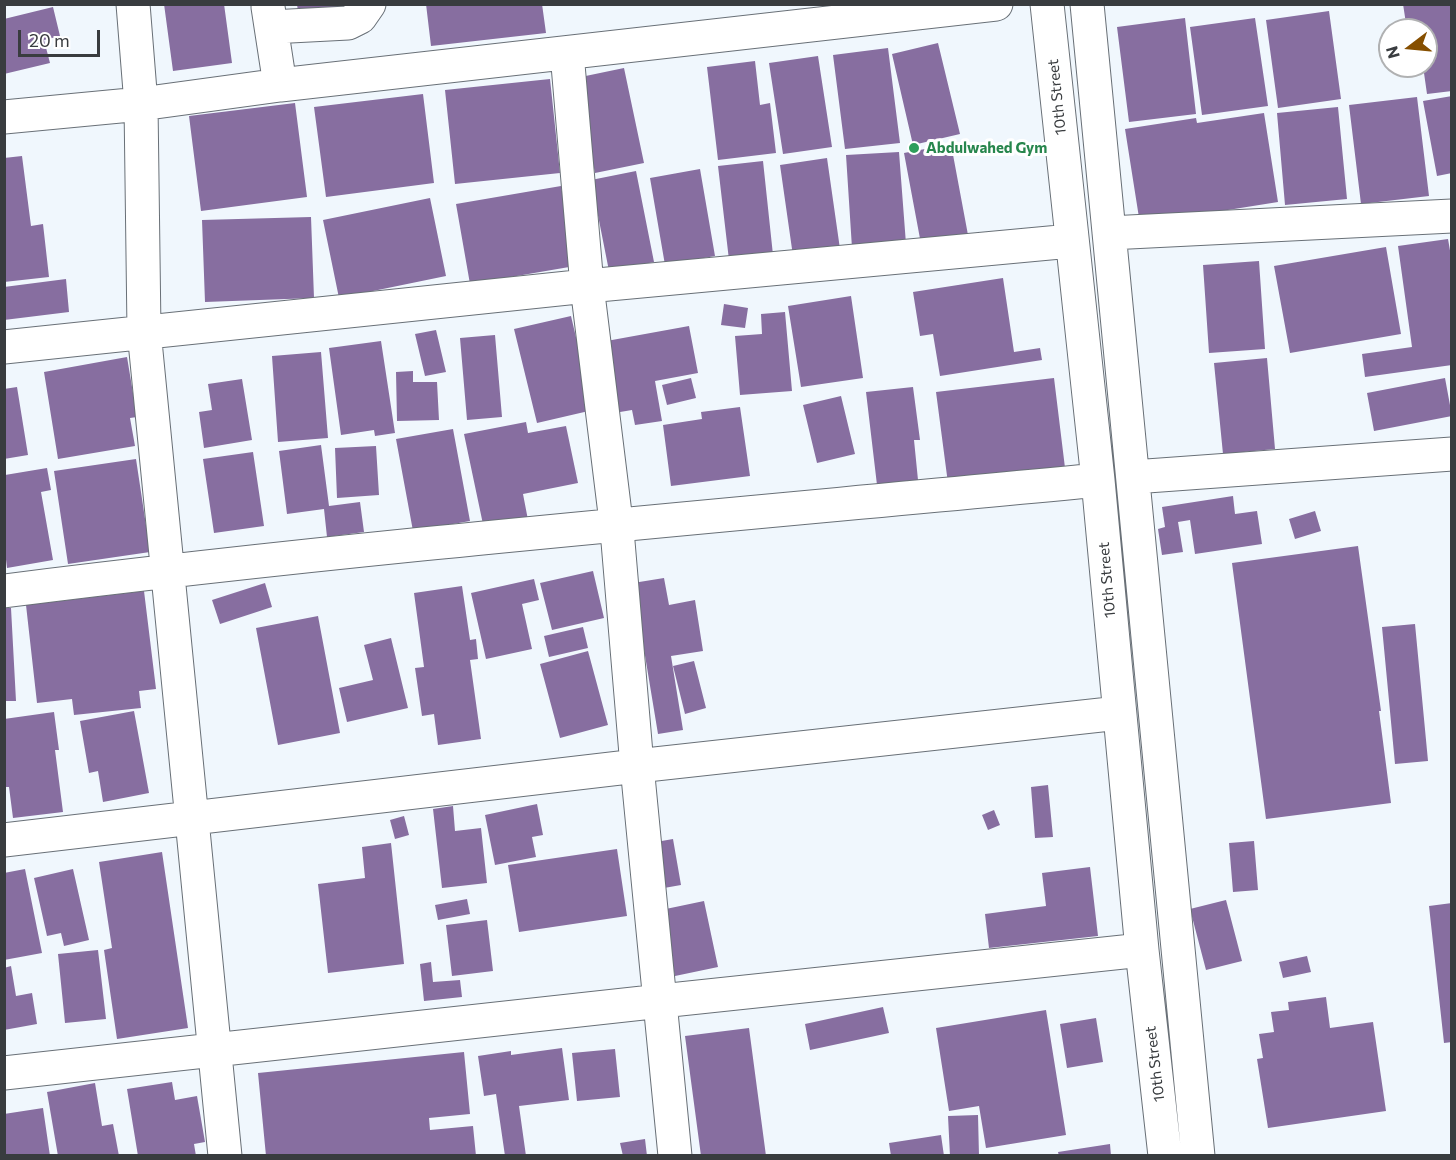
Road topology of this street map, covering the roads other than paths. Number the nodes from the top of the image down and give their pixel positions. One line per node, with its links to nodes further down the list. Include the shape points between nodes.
1 (133, 4): 9 (street)
2 (369, 4): 6 (street, via 360,17 348,23)
3 (996, 4): 7 (street)
4 (1047, 4): 13 (street, 10th Street)
5 (1087, 4): 12 (street)
6 (269, 16): 8 (street)
7 (567, 53): 8 (street); 14 (street)
8 (280, 85): 9 (street)
9 (141, 104): 10 (street); 15 (street)
10 (4, 117)
11 (1452, 216): 12 (street)
12 (1109, 234): 18 (street)
13 (1071, 241): 14 (street); 19 (street, 10th Street)
14 (587, 286): 15 (street); 20 (street)
15 (144, 331): 16 (street); 21 (street)
16 (4, 347)
17 (1452, 454): 18 (street)
18 (1133, 477): 34 (street)
19 (1098, 480): 20 (street); 23 (street, 10th Street)
20 (616, 525): 21 (street); 24 (street)
21 (168, 570): 22 (street); 25 (street)
22 (4, 591)
23 (1119, 713): 24 (street); 27 (street, 10th Street)
24 (637, 766): 25 (street); 28 (street)
25 (192, 817): 26 (street); 29 (street)
26 (4, 840)
27 (1142, 950): 28 (street); 33 (street, 10th Street)
28 (661, 1000): 29 (street); 32 (street)
29 (215, 1050): 30 (street); 31 (street)
30 (4, 1073)
31 (225, 1155)
32 (675, 1155)
33 (1166, 1155)
34 (1198, 1155)

